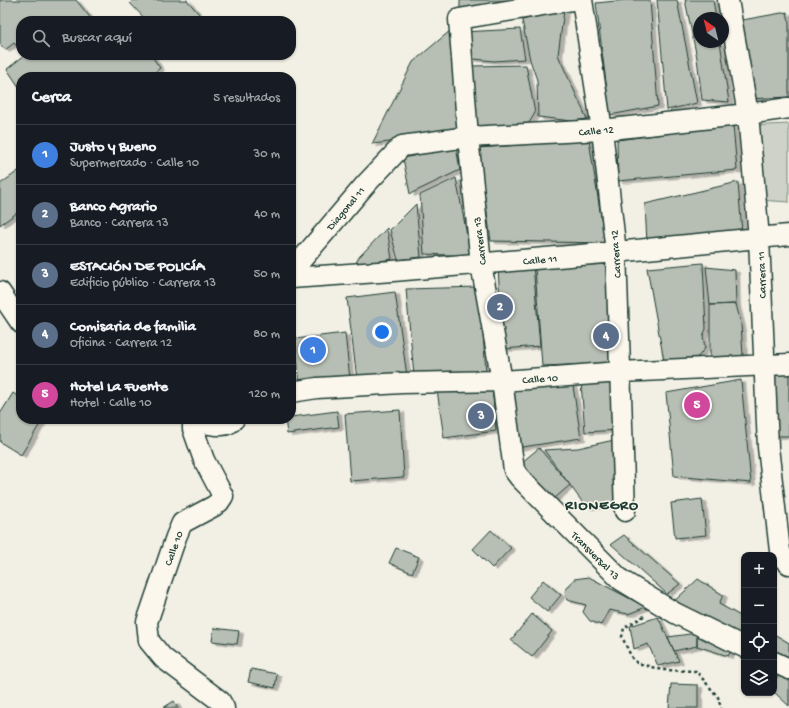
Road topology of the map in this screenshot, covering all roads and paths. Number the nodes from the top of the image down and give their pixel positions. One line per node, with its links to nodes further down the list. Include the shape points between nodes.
1 (573, 0): 7 (street, Carrera 13, via 459,19)
2 (582, 0): 6 (street, Carrera 12)
3 (728, 0): 5 (street, Carrera 11)
4 (789, 108): 5 (street, Calle 12)
5 (748, 114): 6 (street, Calle 12); 10 (street, Carrera 11)
6 (602, 130): 7 (street, Calle 12); 11 (street, Carrera 12)
7 (468, 137): 8 (street, Calle 12); 12 (street, Carrera 13)
8 (402, 146): 13 (street, Diagonal 11)
9 (789, 235): 10 (street, Calle 11)
10 (759, 238): 11 (street, Calle 11); 17 (street, Carrera 11)
11 (616, 252): 12 (street, Calle 11); 19 (street, Carrera 12)
12 (482, 264): 14 (street, Calle 11); 20 (street, Carrera 13)
13 (296, 266)
14 (296, 278)
15 (0, 292): 16 (street)
16 (16, 316)
17 (764, 364): 18 (street, Calle 10); 19 (street, Calle 10); 27 (street, Carrera 11, via 768,447)
18 (789, 364)
19 (620, 372): 20 (street, Calle 10); 26 (street, Carrera 12)
20 (502, 381): 21 (street, Calle 10, via 402,382); 25 (street, Carrera 13)
21 (296, 391)
22 (194, 424): 32 (street, Calle 10, via 192,429 204,460 223,496 214,506 182,523 147,622 149,641 163,658 220,701)
23 (216, 424): 24 (street, Calle 10)
24 (228, 424)
25 (513, 461): 28 (street, Transversal 13, via 514,470 520,478 621,580)
26 (625, 511)
27 (785, 557)
28 (662, 605): 29 (street, Transversal 13, via 675,614); 33 (path, via 624,628 622,637 632,658 637,663 662,670 696,671 718,697)
29 (741, 646)
30 (777, 663): 31 (street)
31 (789, 669)
32 (224, 708)
33 (721, 708)

